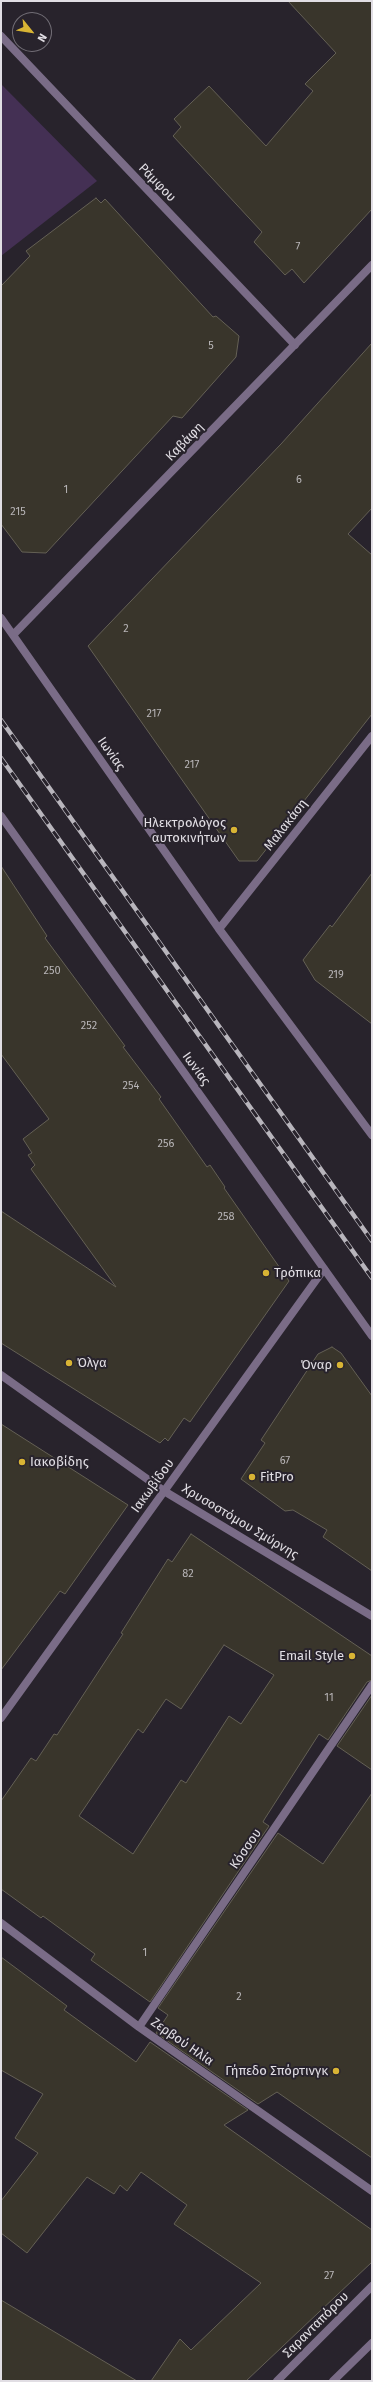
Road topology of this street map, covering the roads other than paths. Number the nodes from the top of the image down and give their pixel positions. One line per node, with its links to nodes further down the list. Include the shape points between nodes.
1 (1, 36): 3 (street, Ράμφου)
2 (372, 265): 3 (street, Καβάφη)
3 (295, 345): 5 (street, Καβάφη)
4 (1, 618): 5 (street, Ιωνίας)
5 (13, 635): 8 (street, Ιωνίας)
6 (372, 736): 8 (street, Μαλακάση)
7 (1, 816): 10 (street, Ιωνίας)
8 (219, 929): 9 (street, Ιωνίας)
9 (372, 1135)
10 (324, 1269): 11 (street, Ιωνίας); 13 (street, Ιακωβίδου)
11 (372, 1336)
12 (1, 1375): 13 (street, Χρυσοστόμου Σμύρνης)
13 (164, 1490): 14 (street, Χρυσοστόμου Σμύρνης); 16 (street, Ιακωβίδου)
14 (372, 1616)
15 (372, 1685): 18 (street, Κόσσου)
16 (1, 1718)
17 (1, 1922): 18 (street, Ζερβού Ηλία)
18 (139, 2027): 19 (street, Ζερβού Ηλία)
19 (372, 2191)
20 (372, 2286): 22 (street, Σαρανταπόρου)
21 (372, 2343): 23 (street)
22 (277, 2381)
23 (333, 2381)

